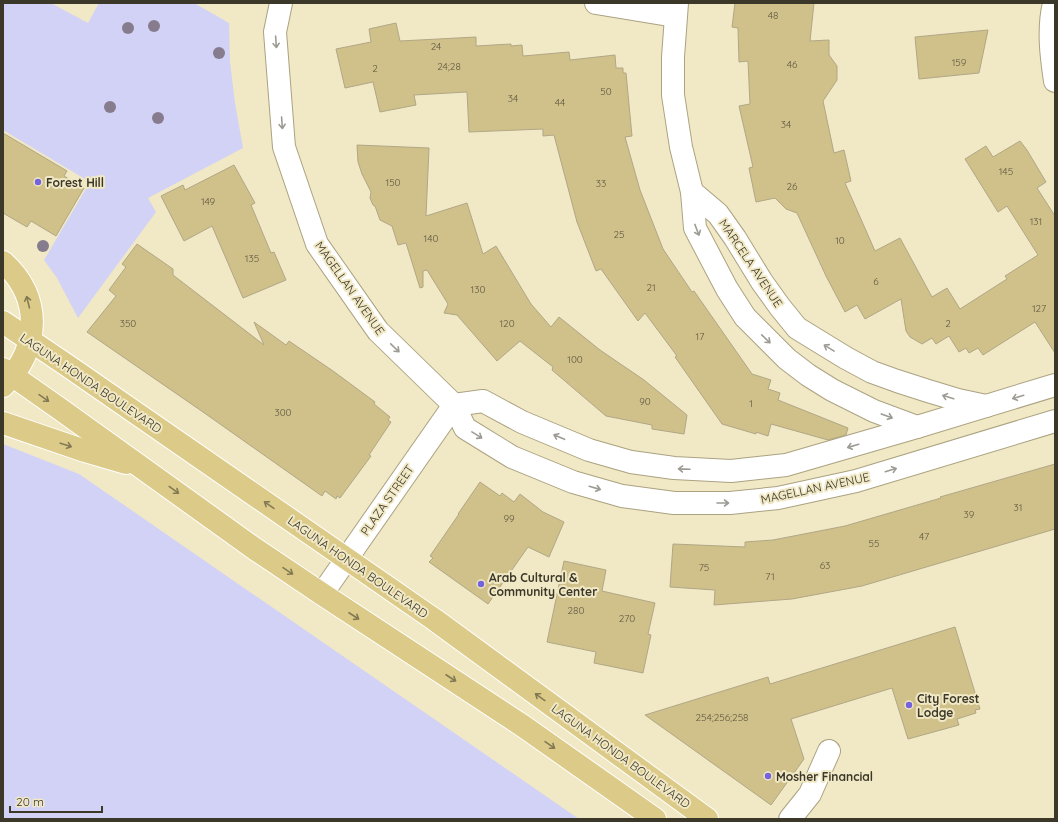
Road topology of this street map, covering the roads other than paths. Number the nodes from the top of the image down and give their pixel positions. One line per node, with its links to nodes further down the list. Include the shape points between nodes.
1 (280, 3): 12 (street, MAGELLAN AVENUE, one-way to 12, via 276,32 284,147 317,244 378,331)
2 (596, 3): 4 (street)
3 (1054, 3): 5 (street, via 1051,57)
4 (676, 10): 6 (street, via 673,95 680,147)
5 (1055, 81)
6 (692, 192): 13 (street, MARCELA AVENUE, one-way to 6, via 935,393 872,372 797,328 762,282 718,214); 16 (street, one-way to 16, via 695,228 745,317 787,359 808,375 874,411)
7 (3, 262): 9 (main road, one-way to 7, via 32,328 28,298 20,282)
8 (3, 322): 9 (main road, LAGUNA HONDA BOULEVARD)
9 (30, 341): 10 (main road, via 26,354); 18 (main road, LAGUNA HONDA BOULEVARD, one-way to 9)
10 (6, 377): 17 (main road, one-way to 17)
11 (1055, 385): 13 (street, one-way to 13)
12 (454, 405): 14 (street, MAGELLAN AVENUE, one-way to 14, via 465,428 512,457 574,482 622,496 674,503 730,503 778,498 856,481); 16 (street, one-way to 12, via 786,465 731,470 674,468 631,462 588,450 522,422 483,401); 18 (street, PLAZA STREET)
13 (986, 406): 16 (street)
14 (1055, 421)
15 (3, 423): 17 (main road, one-way to 17)
16 (917, 427)
17 (142, 468): 19 (main road, one-way to 19)
18 (346, 559): 19 (street, PLAZA STREET); 22 (main road, LAGUNA HONDA BOULEVARD, one-way to 18, via 435,620)
19 (322, 594): 21 (main road, one-way to 21, via 523,726)
20 (829, 751): 23 (street, via 810,794)
21 (655, 819)
22 (707, 819)
23 (790, 819)

